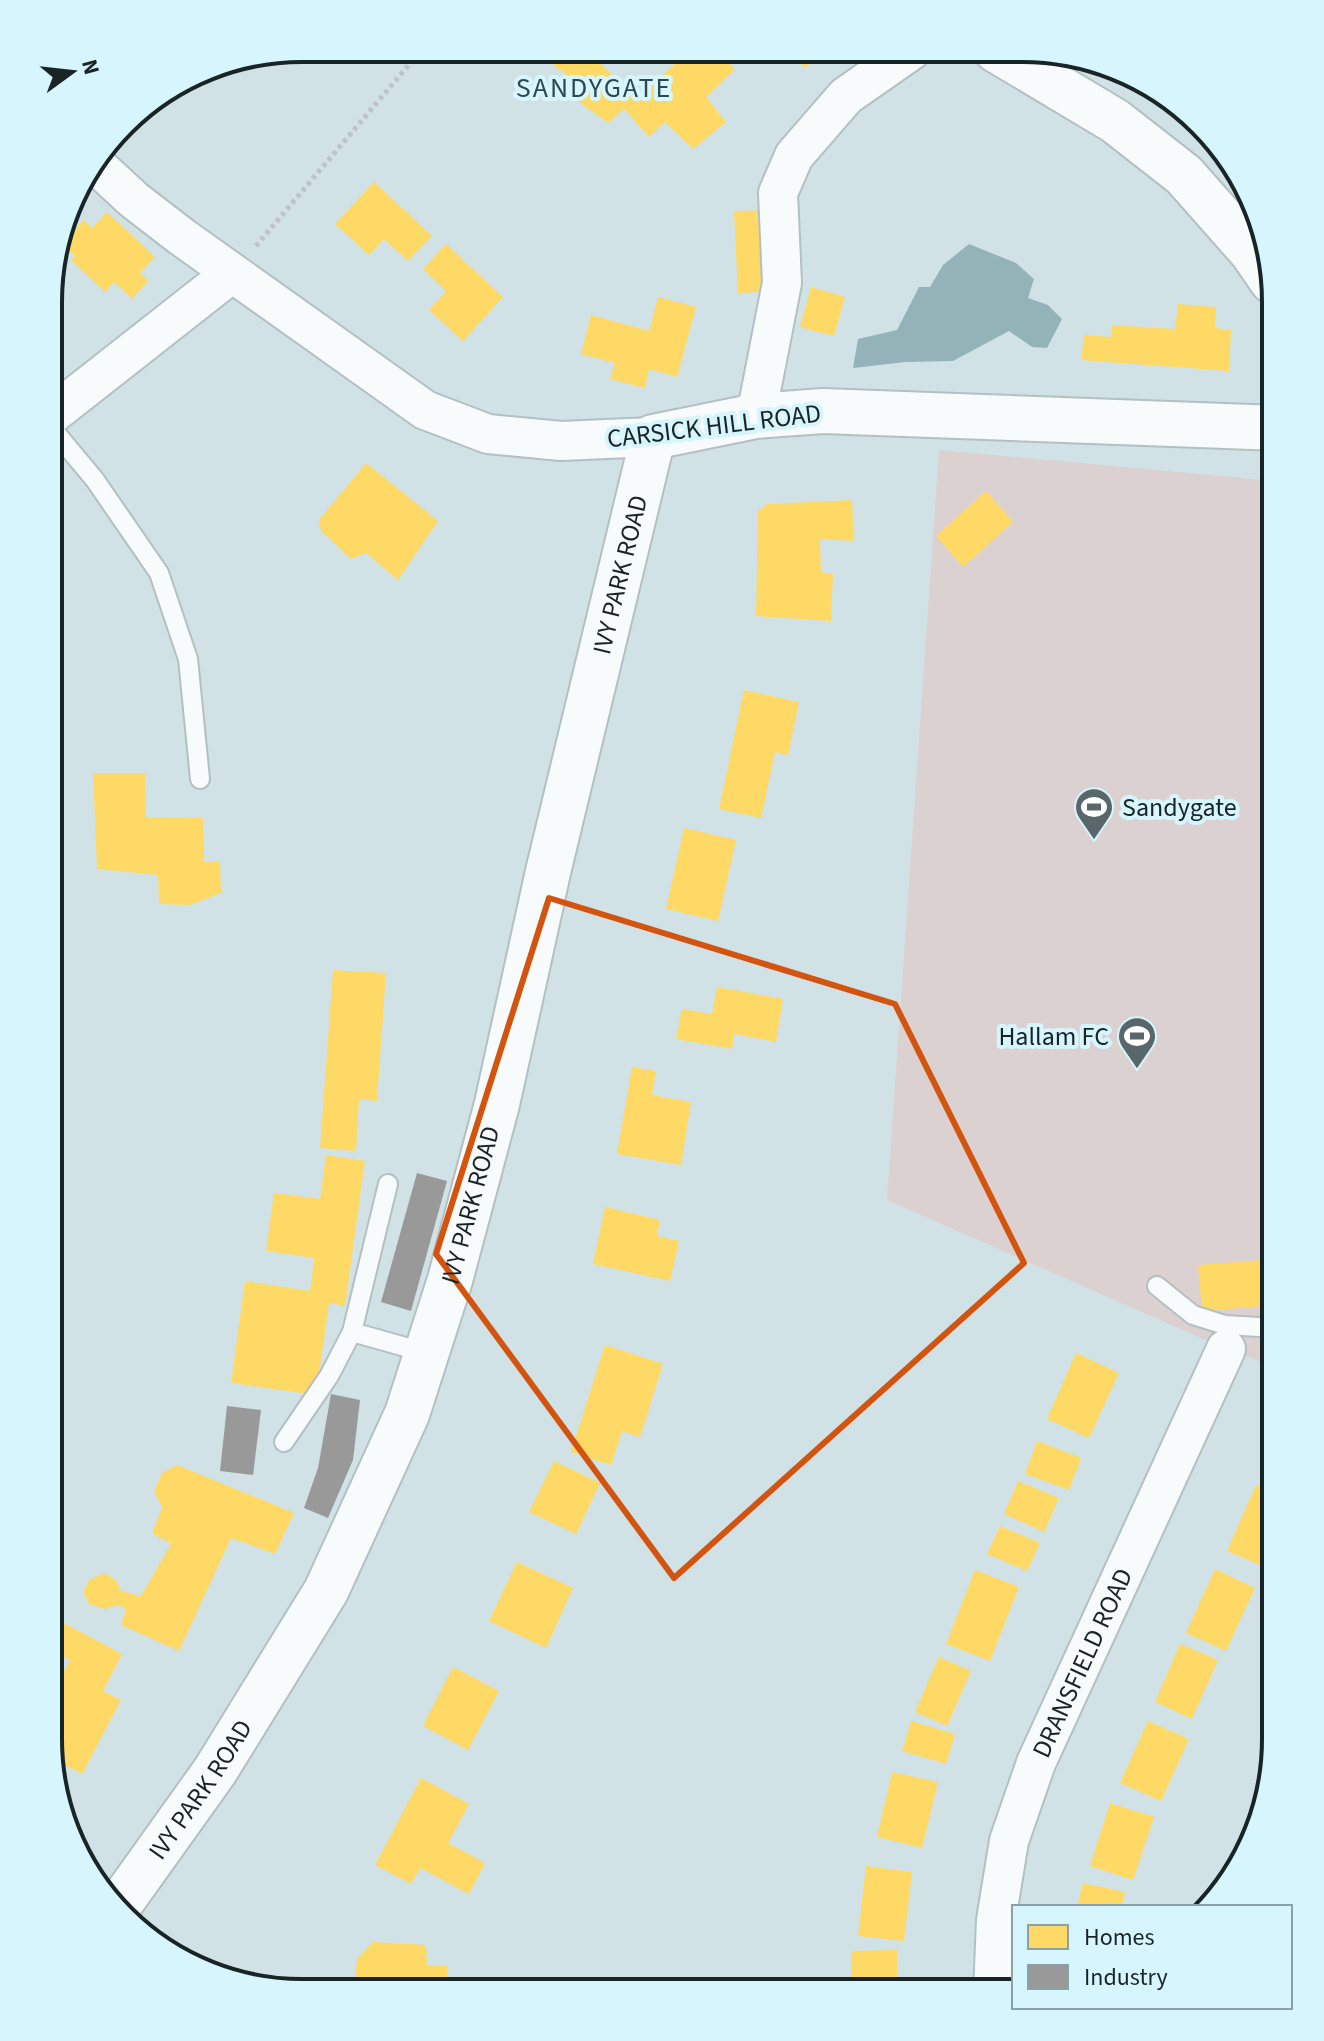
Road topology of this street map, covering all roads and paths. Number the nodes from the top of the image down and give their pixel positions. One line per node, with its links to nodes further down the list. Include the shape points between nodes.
1 (895, 62): 8 (street, via 846,96 794,156 778,193 782,283)
2 (1016, 62): 5 (street, via 1115,121 1184,175)
3 (410, 63): 6 (path)
4 (101, 170): 6 (street, CARSICK HILL ROAD)
5 (1258, 260)
6 (232, 273): 7 (street); 10 (street, CARSICK HILL ROAD, via 437,415 488,434 561,441)
7 (62, 407)
8 (756, 416): 9 (street, CARSICK HILL ROAD, via 823,411); 10 (street, CARSICK HILL ROAD)
9 (1262, 427)
10 (653, 437): 18 (street, IVY PARK ROAD, via 497,1104)
11 (62, 440): 12 (lane, via 159,573 188,659)
12 (200, 779)
13 (388, 1184): 16 (lane)
14 (1157, 1286): 17 (lane, via 1193,1315 1225,1325)
15 (1261, 1331): 17 (lane)
16 (352, 1332): 18 (lane); 19 (lane)
17 (1232, 1337): 21 (street, DRANSFIELD ROAD, via 1036,1763 1009,1841 996,1920)
18 (427, 1353): 20 (street, IVY PARK ROAD, via 407,1414 326,1591 215,1771)
19 (284, 1442)
20 (124, 1899)
21 (994, 1979)

